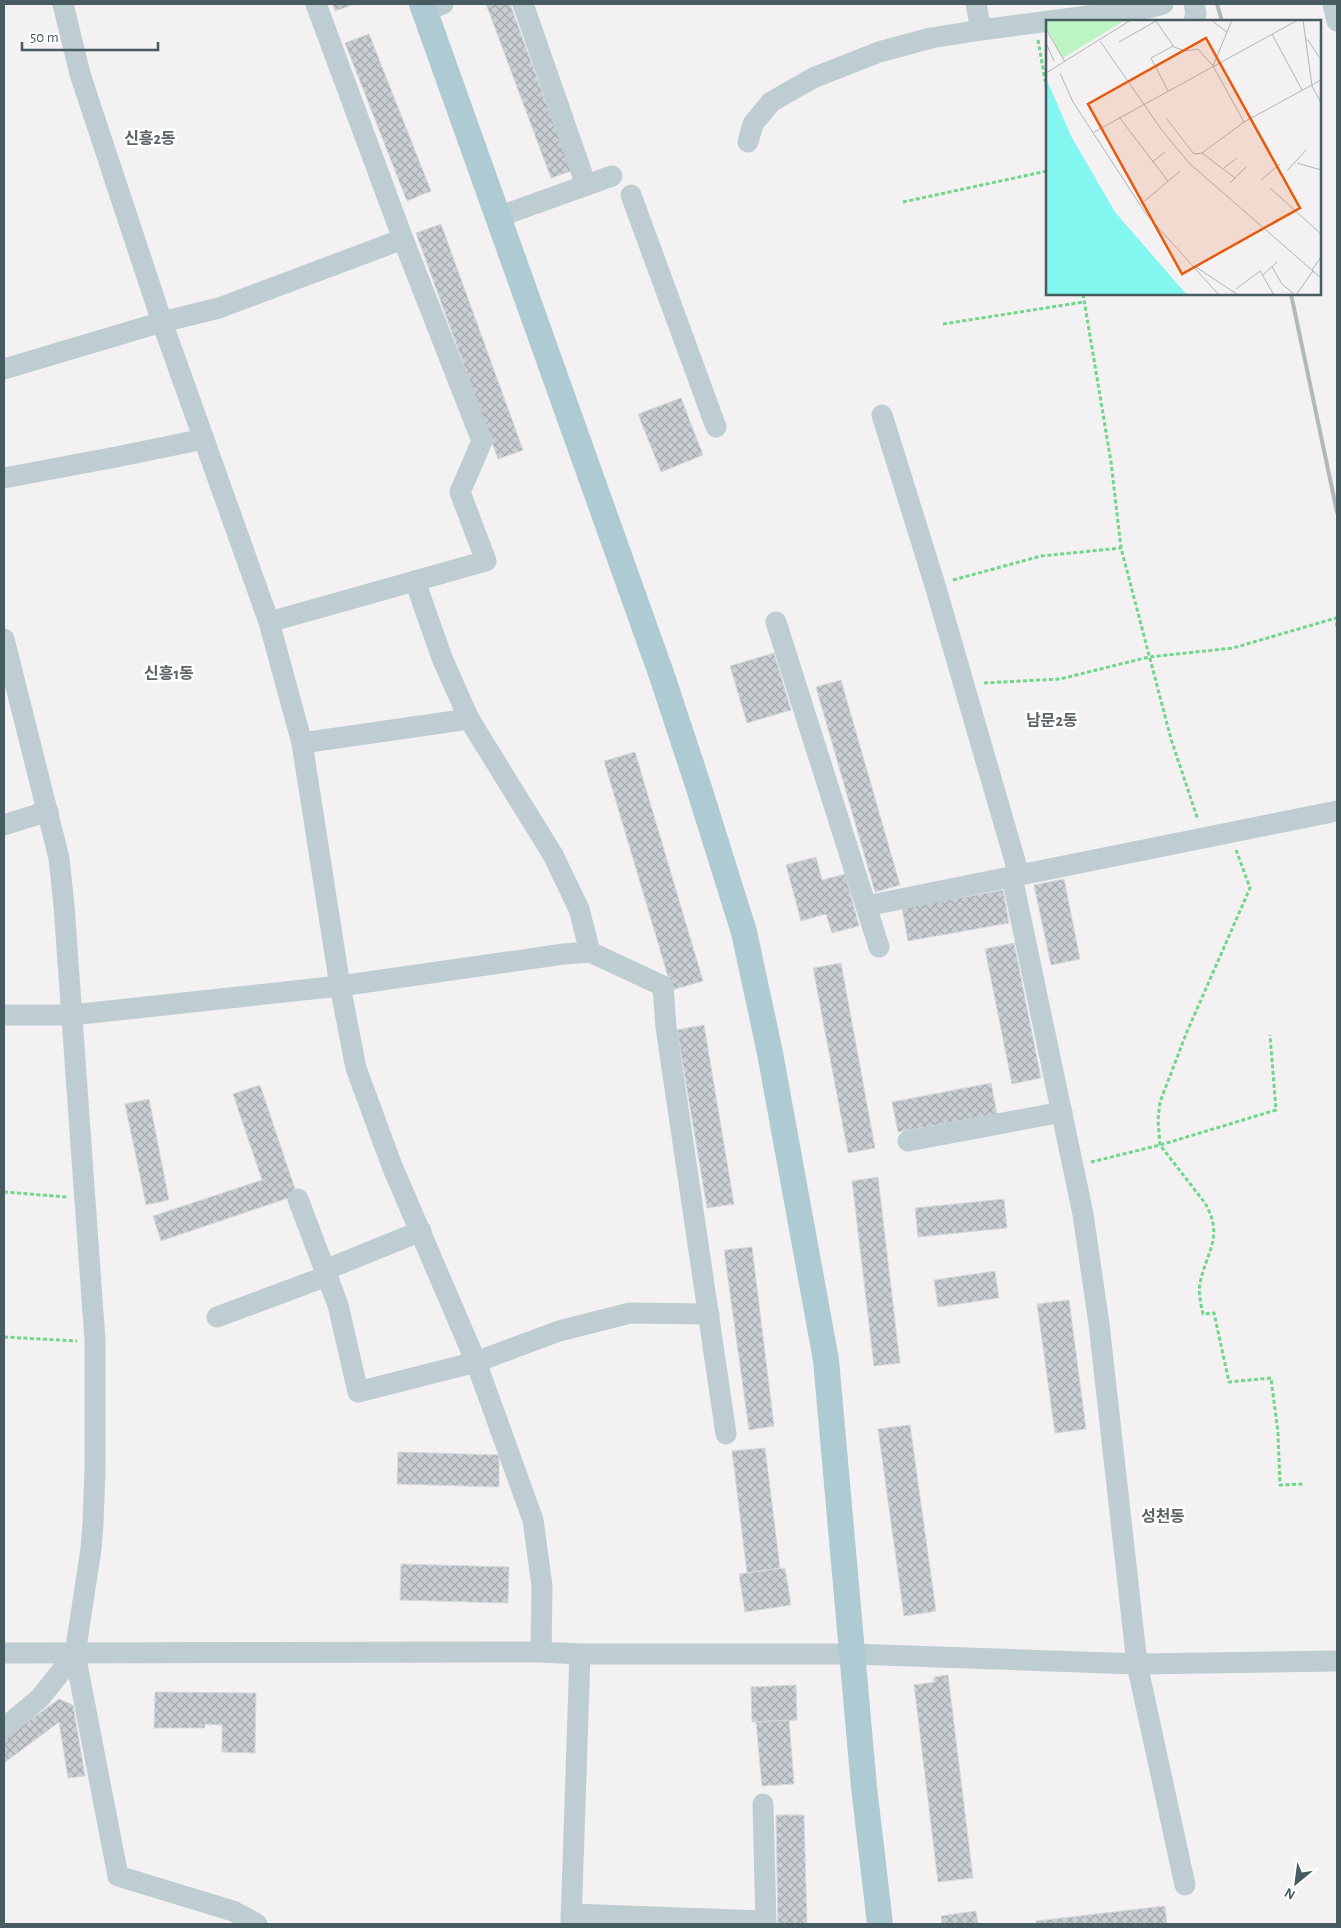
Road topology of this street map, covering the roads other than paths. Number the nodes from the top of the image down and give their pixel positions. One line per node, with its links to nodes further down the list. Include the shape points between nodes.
1 (63, 4): 20 (street, via 80,74)
2 (316, 4): 19 (street)
3 (523, 4): 16 (street)
4 (976, 4): 13 (street)
5 (1163, 4): 9 (street)
6 (1194, 4): 10 (street)
7 (1333, 4): 12 (street)
8 (430, 6): 18 (main road)
9 (1050, 20)
10 (1194, 20)
11 (1046, 21): 13 (street)
12 (1337, 21)
13 (981, 30): 14 (street, via 931,38 879,52 813,78 771,102 753,124)
14 (748, 142)
15 (612, 176): 16 (street)
16 (586, 185): 18 (street)
17 (631, 195): 23 (street)
18 (498, 217): 55 (main road, via 662,676 744,932 770,1053 826,1360)
19 (402, 239): 20 (street, via 219,308); 26 (street, via 482,441 460,492 486,561)
20 (162, 322): 21 (street); 24 (street)
21 (4, 369)
22 (882, 415): 35 (street, via 935,585)
23 (716, 427)
24 (204, 439): 25 (street); 27 (street)
25 (4, 478)
26 (415, 581): 27 (street); 30 (street, via 442,658)
27 (269, 622): 31 (street)
28 (776, 622): 36 (street)
29 (4, 639): 32 (street)
30 (469, 719): 31 (street); 38 (street, via 553,855 579,908)
31 (302, 743): 39 (street)
32 (48, 811): 34 (street); 41 (street, via 59,858)
33 (1337, 811): 35 (street)
34 (4, 825)
35 (1016, 876): 36 (street); 42 (street)
36 (866, 906): 37 (street)
37 (879, 947)
38 (590, 952): 39 (street); 47 (street, via 663,986 666,1028)
39 (340, 986): 41 (street); 45 (street, via 356,1068)
40 (4, 1015): 41 (street)
41 (72, 1015): 53 (street, via 95,1341 96,1470 91,1549)
42 (1062, 1112): 43 (street); 57 (street, via 1083,1214 1099,1324)
43 (908, 1141)
44 (298, 1199): 46 (street)
45 (420, 1231): 46 (street); 49 (street)
46 (326, 1273): 48 (street); 49 (street, via 338,1305 358,1392)
47 (709, 1314): 49 (street, via 630,1314 559,1331); 50 (street)
48 (218, 1317)
49 (476, 1362): 51 (street, via 533,1520 542,1586)
50 (726, 1434)
51 (542, 1652): 53 (street); 54 (street)
52 (4, 1654): 53 (street)
53 (75, 1654): 58 (street, via 40,1698); 63 (street, via 118,1876 233,1911)
54 (580, 1654): 55 (street); 61 (street)
55 (852, 1654): 57 (street); 64 (main road)
56 (1337, 1661): 57 (street)
57 (1137, 1664): 60 (street)
58 (4, 1728)
59 (763, 1804): 62 (street)
60 (1185, 1885)
61 (571, 1919): 62 (street)
62 (766, 1923)
63 (257, 1924)
64 (880, 1924)

